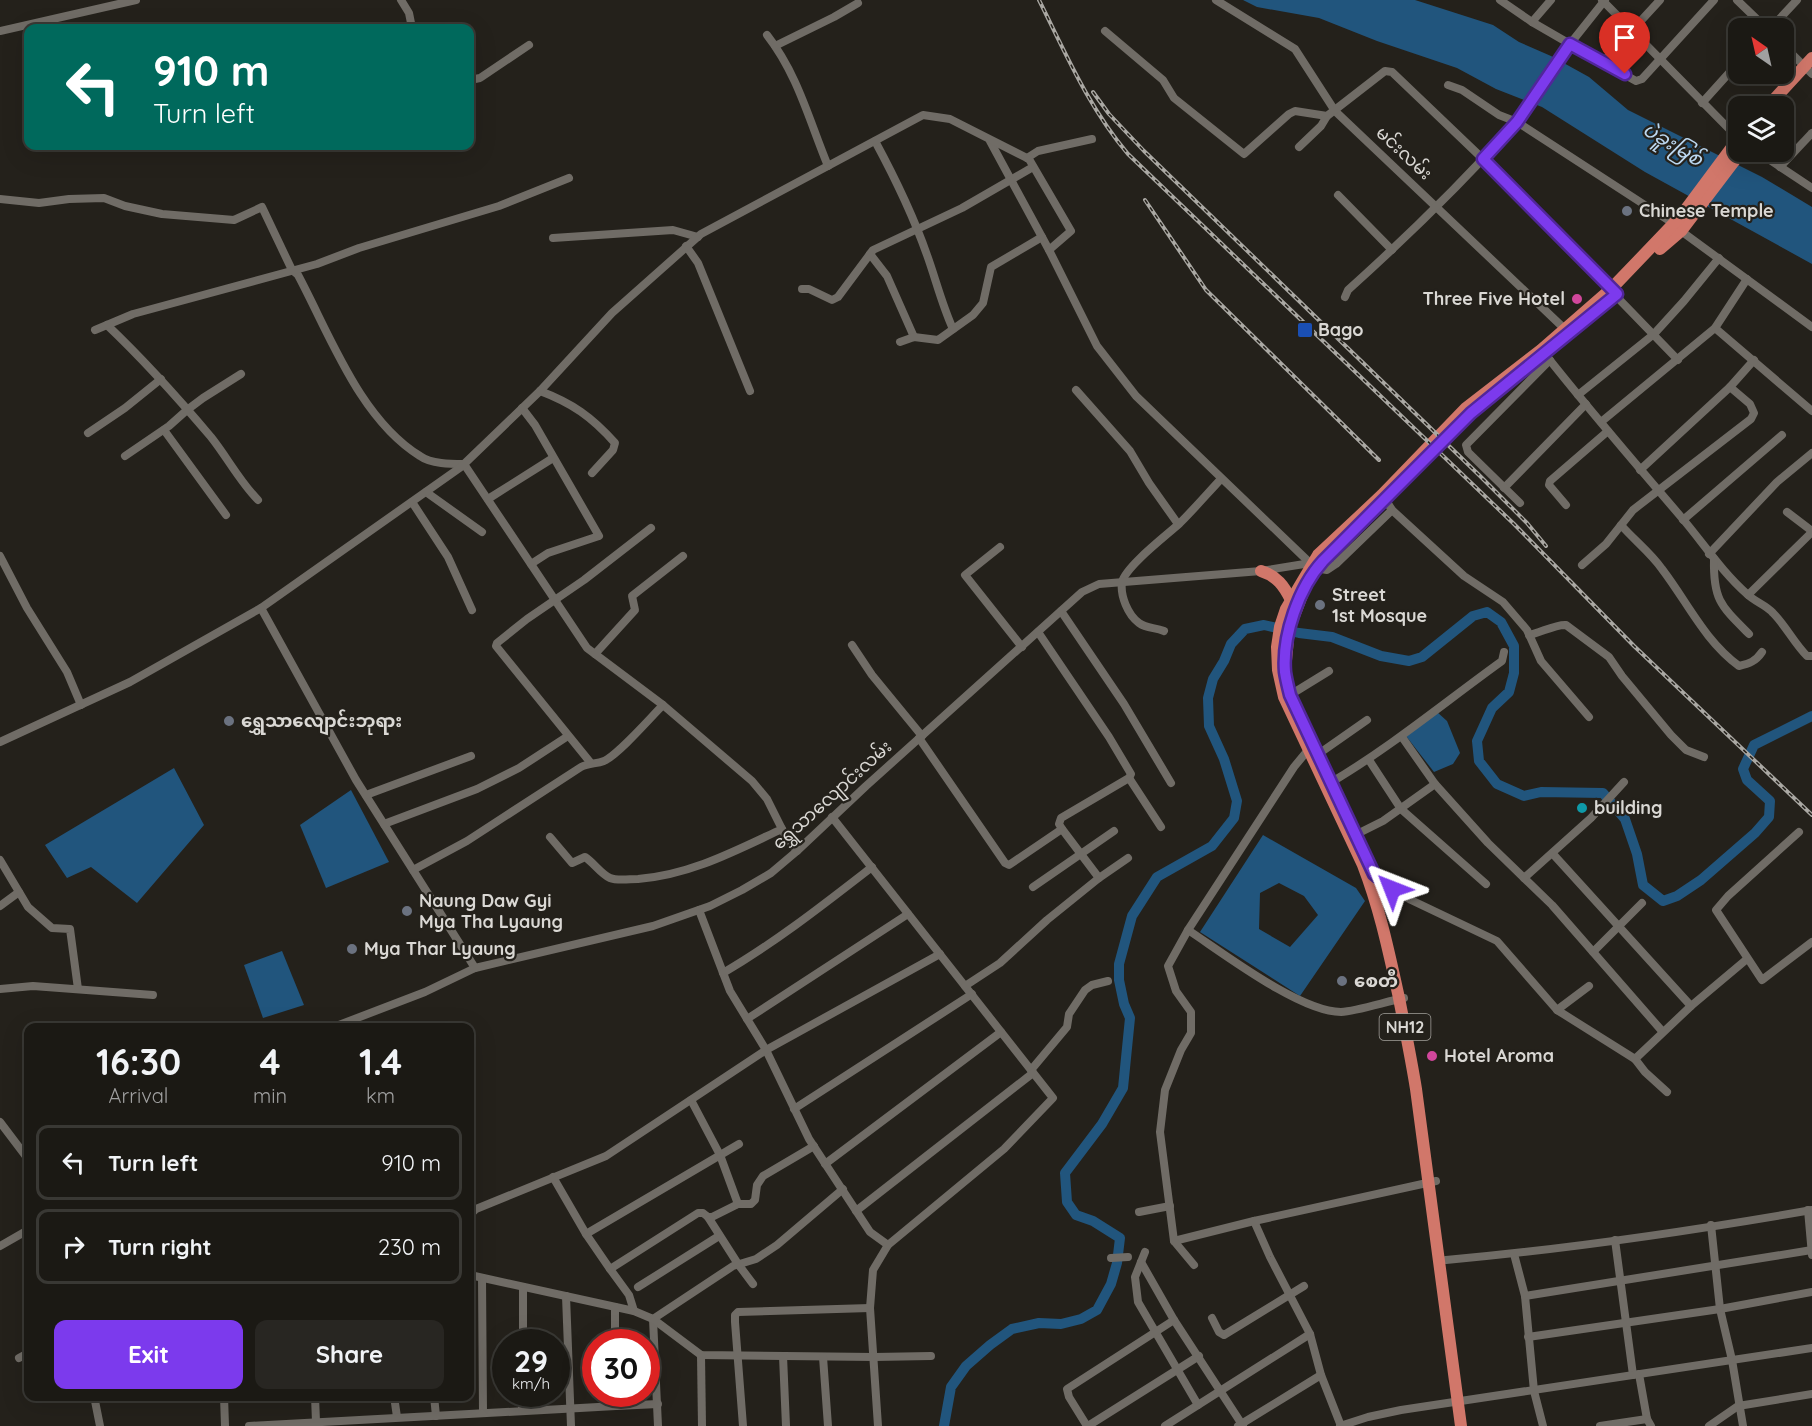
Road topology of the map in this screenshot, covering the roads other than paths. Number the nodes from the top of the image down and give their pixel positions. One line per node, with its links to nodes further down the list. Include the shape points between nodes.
1 (136, 0): 15 (street)
2 (401, 0): 16 (street)
3 (1216, 0): 35 (street, မင်းလမ်း, via 1295,50)
4 (1500, 0): 14 (street)
5 (1551, 0): 14 (street)
6 (1603, 0): 20 (street); 22 (street)
7 (1660, 0): 20 (street)
8 (1714, 0): 26 (street)
9 (1737, 0): 12 (street)
10 (1797, 0): 13 (street)
11 (858, 3): 24 (street)
12 (1756, 18)
13 (1780, 18)
14 (1532, 22): 22 (street)
15 (31, 24)
16 (411, 24)
17 (24, 26): 18 (street)
18 (0, 31)
19 (1105, 31): 35 (street, via 1163,80 1174,98 1241,153 1248,152 1295,111)
20 (1633, 32): 26 (street); 27 (street)
21 (767, 35): 24 (street)
22 (1570, 44): 27 (street); 36 (street)
23 (529, 45): 30 (street)
24 (775, 46): 47 (street, via 806,104)
25 (1794, 54): 28 (street)
26 (1660, 59): 27 (street, via 1642,79 1635,81); 34 (street)
27 (1603, 62)
28 (1810, 68): 32 (highway); 33 (highway)
29 (1728, 74): 34 (street)
30 (474, 80)
31 (1448, 85): 36 (street)
32 (1779, 96)
33 (1787, 96)
34 (1702, 103): 37 (street)
35 (1331, 114): 42 (street); 45 (street, via 1385,71 1392,72); 55 (street, မင်းလမ်း)
36 (1517, 122): 45 (street); 56 (street)
37 (1728, 131)
38 (1812, 133): 48 (street)
39 (1092, 139): 43 (street, via 1038,151)
40 (875, 141): 41 (street, via 923,115 950,119); 47 (street); 57 (street)
41 (990, 141): 43 (street); 51 (street)
42 (1299, 147)
43 (1027, 158): 49 (street)
44 (1728, 158): 56 (highway, NH12)
45 (1483, 159): 55 (street); 69 (street)
46 (1774, 162): 48 (street)
47 (828, 166): 58 (street)
48 (1780, 166): 52 (street)
49 (1034, 167): 51 (street); 62 (street, via 1071,231)
50 (569, 178): 66 (street, via 499,206)
51 (1012, 181): 57 (street); 59 (street)
52 (1812, 188)
53 (1338, 195): 63 (street)
54 (0, 199): 66 (street, via 39,203 104,198 162,214 234,220 262,207)
55 (1436, 206): 63 (street); 76 (street, မင်းလမ်း)
56 (1681, 224): 65 (street); 69 (highway, NH12)
57 (917, 228): 64 (street, via 883,243); 74 (street)
58 (698, 237): 60 (street, via 673,230); 61 (street)
59 (1042, 237): 62 (street); 74 (street, via 991,267 983,303)
60 (553, 238)
61 (686, 246): 87 (street, via 612,313); 88 (street, via 698,263)
62 (1049, 250): 107 (street, via 1097,346 1136,396)
63 (1392, 250): 70 (street)
64 (870, 254): 68 (street, via 838,297 832,300); 78 (street, via 887,276)
65 (1719, 258): 67 (street); 77 (street)
66 (292, 270): 71 (street); 103 (street, via 357,391 393,435 421,458)
67 (1748, 279): 72 (street); 73 (street)
68 (802, 289)
69 (1614, 291): 76 (highway, NH12); 77 (street)
70 (1345, 297)
71 (106, 325): 75 (street); 84 (street)
72 (1812, 327)
73 (1715, 328): 81 (street); 82 (street)
74 (953, 329): 78 (street, via 938,340)
75 (95, 330)
76 (1568, 331): 80 (highway, NH12); 98 (highway, NH12, via 1466,408)
77 (1654, 334): 81 (street); 89 (street)
78 (914, 337): 79 (street)
79 (900, 342)
80 (1547, 357): 89 (street); 98 (highway, NH12); 108 (street, via 1466,446)
81 (1678, 360): 94 (street)
82 (1754, 360): 85 (street); 93 (street)
83 (241, 375): 92 (street)
84 (161, 379): 92 (street); 97 (street)
85 (1730, 387): 105 (street); 109 (street, via 1750,404 1754,412 1751,419)
86 (1076, 390): 120 (street, via 1130,451)
87 (540, 391): 91 (street); 106 (street, via 576,407 615,443)
88 (750, 391)
89 (1578, 395): 90 (street)
90 (1586, 404): 94 (street); 108 (street)
91 (522, 408): 102 (street); 103 (street)
92 (187, 410): 95 (street); 112 (street)
93 (1812, 411)
94 (1601, 422): 96 (street)
95 (164, 430): 101 (street); 118 (street)
96 (1608, 431): 105 (street); 116 (street, via 1550,481 1549,485)
97 (88, 433)
98 (1444, 434): 104 (highway, NH12)
99 (1782, 435): 119 (street)
100 (1812, 453): 128 (street, via 1777,482)
101 (125, 456)
102 (553, 458): 111 (street); 129 (street, via 599,536 548,553)
103 (464, 464): 110 (street); 111 (street)
104 (1415, 464): 115 (highway, NH12); 130 (highway, NH12)
105 (1640, 470): 109 (street)
106 (592, 473)
107 (1221, 479): 120 (street); 130 (street)
108 (1504, 488): 114 (street)
109 (1658, 491): 119 (street); 121 (street)
110 (426, 492): 113 (street); 124 (street)
111 (488, 499): 129 (street)
112 (258, 500)
113 (412, 502): 137 (street); 138 (street, via 447,557)
114 (1520, 503)
115 (1389, 504): 130 (highway, NH12); 144 (street, via 1464,576 1503,602)
116 (1566, 505)
117 (1787, 512): 123 (street)
118 (226, 515)
119 (1683, 519): 128 (street)
120 (1178, 524): 133 (street, via 1132,566)
121 (1621, 525): 131 (street); 149 (street, via 1661,566 1722,653 1739,666 1749,664)
122 (651, 528): 135 (street)
123 (1812, 531): 134 (street)
124 (482, 532)
125 (1000, 547): 146 (street, via 965,575)
126 (0, 556): 154 (street, via 67,672)
127 (683, 556): 150 (street, via 632,596 635,610)
128 (1712, 556): 134 (street); 143 (street, via 1715,591)
129 (531, 564): 135 (street)
130 (1314, 564): 132 (street, ရွှေသာလျောင်းလမ်း); 136 (highway, NH12); 140 (highway, NH12)
131 (1582, 565)
132 (1261, 571): 133 (street, ရွှေသာလျောင်းလမ်း); 136 (highway, via 1282,584)
133 (1122, 583): 139 (street, ရွှေသာလျောင်းလမ်း, via 1099,584 1082,592); 141 (street, via 1125,604 1138,622)
134 (1748, 596): 151 (street, via 1772,611 1799,647)
135 (555, 600): 150 (street); 158 (street, via 496,646)
136 (1291, 600): 140 (highway, NH12)
137 (261, 608): 154 (street); 172 (street)
138 (472, 610)
139 (1061, 611): 142 (street, ရွှေသာလျောင်းလမ်း); 169 (street, via 1120,697)
140 (1284, 628): 147 (highway, NH12)
141 (1164, 631)
142 (1038, 632): 146 (street, ရွှေသာလျောင်းလမ်း); 167 (street, via 1109,737 1130,771)
143 (1749, 634)
144 (1529, 635): 156 (street, via 1541,661); 164 (street, via 1566,625 1609,657 1686,750)
145 (852, 645): 159 (street)
146 (1022, 647): 159 (street, ရွှေသာလျောင်းလမ်း)
147 (1281, 648): 153 (highway, NH12); 162 (highway, NH12, via 1278,670 1284,697)
148 (1504, 652): 160 (street, via 1502,661)
149 (1762, 652)
150 (595, 654): 155 (street)
151 (1812, 656)
152 (1329, 671): 153 (street)
153 (1290, 695): 162 (highway, NH12)
154 (81, 705): 161 (street)
155 (663, 705): 166 (street, via 605,760); 177 (street, via 752,782 767,799)
156 (1589, 717)
157 (1367, 720): 162 (street)
158 (568, 736): 166 (street); 175 (street, via 477,789)
159 (921, 737): 174 (street, ရွှေသာလျောင်းလမ်း); 178 (street, via 1005,863 1009,865)
160 (1401, 737): 165 (street); 171 (street)
161 (0, 742)
162 (1312, 752): 170 (highway, NH12); 181 (highway, NH12); 201 (street, via 1288,777)
163 (471, 756): 172 (street)
164 (1704, 757)
165 (1369, 760): 170 (street); 173 (street)
166 (590, 762): 189 (street)
167 (1129, 778): 176 (street); 178 (street, via 1061,818)
168 (1624, 782): 185 (street)
169 (1171, 783)
170 (1330, 783): 181 (highway, NH12)
171 (1435, 784): 173 (street); 192 (street)
172 (366, 795): 175 (street)
173 (1401, 809): 181 (street); 193 (street)
174 (832, 817): 183 (street, ရွှေသာလျောင်းလမ်း); 188 (street)
175 (384, 824): 189 (street)
176 (1161, 827)
177 (782, 829): 182 (street, via 680,873 624,880 609,878 585,857 572,863); 183 (street)
178 (1062, 829): 184 (street)
179 (1114, 831): 184 (street)
180 (1798, 832): 205 (street, via 1716,910)
181 (1352, 836): 190 (highway, NH12); 215 (highway, NH12, via 1376,899)
182 (550, 837)
183 (797, 851): 198 (street, ရွှေသာလျောင်းလမ်း, via 752,885)
184 (1080, 854): 191 (street); 194 (street)
185 (1552, 854): 192 (street); 200 (street)
186 (1128, 858): 191 (street)
187 (0, 860): 195 (street)
188 (872, 867): 199 (street); 207 (street, via 764,949)
189 (413, 870): 206 (street)
190 (1374, 874): 215 (highway, NH12, via 1386,912); 217 (street, via 1411,900 1497,941)
191 (1099, 878): 209 (street, via 1000,963)
192 (1524, 878): 203 (street)
193 (1486, 884)
194 (1033, 887)
195 (19, 892): 197 (street); 212 (street, via 28,907 52,928 70,929)
196 (1642, 903): 200 (street)
197 (0, 906)
198 (699, 910): 206 (street, ရွှေသာလျောင်းလမ်း, via 653,926); 207 (street)
199 (908, 914): 204 (street); 218 (street)
200 (1619, 927): 203 (street); 216 (street)
201 (1188, 930): 215 (street, via 1278,990 1313,1006 1341,1012); 238 (street, via 1168,966 1176,991 1191,1012 1191,1033 1165,1090 1160,1132)
202 (1812, 942): 205 (street, via 1762,980)
203 (1593, 952): 220 (street)
204 (940, 954): 209 (street); 222 (street)
205 (1747, 959): 216 (street)
206 (475, 968): 219 (street, ရွှေသာလျောင်းလမ်း)
207 (723, 973): 218 (street)
208 (1108, 981): 224 (street, via 1085,990 1070,1014 1067,1028)
209 (965, 986): 213 (street)
210 (1588, 986): 217 (street)
211 (0, 988): 212 (street)
212 (78, 989): 214 (street)
213 (972, 994): 221 (street); 227 (street)
214 (153, 995)
215 (1402, 998): 235 (highway, NH12, via 1415,1037)
216 (1691, 1005): 220 (street)
217 (1557, 1011): 223 (street)
218 (747, 1019): 222 (street)
219 (344, 1023)
220 (1662, 1031): 223 (street)
221 (1001, 1032): 224 (street); 233 (street)
222 (766, 1050): 226 (street); 227 (street)
223 (1635, 1059): 225 (street)
224 (1032, 1072): 241 (street); 251 (street, via 1053,1098 1004,1149)
225 (1667, 1092)
226 (691, 1100): 232 (street); 234 (street, via 606,1156)
227 (794, 1109): 230 (street)
228 (0, 1122): 231 (street)
229 (739, 1144): 232 (street)
230 (814, 1146): 233 (street); 237 (street, via 763,1176 751,1204)
231 (24, 1154)
232 (720, 1155): 237 (street); 247 (street)
233 (825, 1164): 236 (street)
234 (553, 1177): 240 (street); 247 (street)
235 (1432, 1181): 244 (street); 258 (highway, NH12); 311 (highway, NH12)
236 (843, 1189): 241 (street); 260 (street, via 777,1245 756,1259)
237 (738, 1204): 243 (street)
238 (1170, 1206): 242 (street); 250 (street)
239 (1810, 1210): 245 (street); 254 (street)
240 (474, 1211)
241 (856, 1211): 251 (street, via 870,1232)
242 (1139, 1212)
243 (708, 1217): 248 (street); 263 (street, via 698,1213)
244 (1254, 1221): 250 (street); 273 (street)
245 (1711, 1225): 249 (street); 262 (street)
246 (24, 1232): 252 (street)
247 (586, 1234): 263 (street)
248 (719, 1236): 260 (street); 270 (street)
249 (1615, 1240): 255 (street); 266 (street)
250 (1174, 1241): 261 (street)
251 (888, 1245): 276 (street, via 873,1270)
252 (0, 1246)
253 (1145, 1252): 259 (street)
254 (1812, 1252): 262 (street)
255 (1514, 1254): 258 (street); 274 (street)
256 (1128, 1257): 257 (street)
257 (1111, 1258)
258 (1446, 1260): 311 (highway, NH12)
259 (1141, 1262): 281 (street); 286 (street, via 1135,1278 1138,1302)
260 (738, 1264): 267 (street); 280 (street)
261 (1194, 1265)
262 (1715, 1266): 266 (street); 277 (street)
263 (610, 1269): 278 (street, via 629,1295)
264 (474, 1276): 265 (street)
265 (482, 1278): 269 (street); 319 (street)
266 (1619, 1281): 274 (street); 282 (street)
267 (753, 1284)
268 (1304, 1286): 273 (street)
269 (523, 1287): 272 (street); 283 (street)
270 (638, 1287)
271 (1812, 1292): 277 (street)
272 (566, 1296): 275 (street); 317 (street)
273 (1290, 1296): 279 (street, via 1224,1335); 287 (street)
274 (1525, 1296): 288 (street)
275 (615, 1307): 278 (street); 284 (street)
276 (870, 1308): 292 (street, via 738,1311); 297 (street)
277 (1720, 1309): 282 (street); 299 (street)
278 (634, 1311): 280 (street)
279 (1212, 1318)
280 (653, 1319): 285 (street); 291 (street)
281 (1174, 1320): 286 (street); 295 (street)
282 (1627, 1324): 288 (street); 302 (street)
283 (522, 1329)
284 (615, 1329)
285 (654, 1329)
286 (1155, 1332): 300 (street); 335 (street, via 1067,1389)
287 (1310, 1334): 301 (street); 303 (street)
288 (1528, 1337): 304 (street)
289 (1812, 1348): 299 (street)
290 (24, 1355): 298 (street)
291 (701, 1355): 292 (street); 330 (street)
292 (738, 1356): 293 (street); 331 (street)
293 (783, 1356): 296 (street); 332 (street)
294 (931, 1356): 297 (street)
295 (1198, 1356): 300 (street); 303 (street)
296 (823, 1357): 297 (street); 333 (street)
297 (874, 1357): 334 (street)
298 (19, 1358)
299 (1732, 1360): 302 (street); 313 (street)
300 (1177, 1369): 312 (street); 335 (street)
301 (1321, 1375): 324 (street); 337 (street)
302 (1636, 1375): 304 (street); 323 (street)
303 (1220, 1391): 312 (street); 324 (street)
304 (1534, 1391): 311 (street); 340 (street)
305 (1812, 1394): 313 (street)
306 (95, 1401): 325 (street)
307 (224, 1401): 326 (street)
308 (315, 1401): 322 (street)
309 (395, 1401): 321 (street)
310 (434, 1401): 320 (street)
311 (1461, 1402): 337 (street, via 1390,1412); 338 (highway, NH12); 339 (highway, NH12)
312 (1198, 1405): 336 (street)
313 (1738, 1406): 342 (street); 343 (street)
314 (522, 1407): 318 (street)
315 (600, 1407): 317 (street)
316 (658, 1407): 329 (street)
317 (569, 1409): 318 (street); 328 (street)
318 (522, 1411): 319 (street)
319 (483, 1413): 320 (street)
320 (436, 1416): 321 (street)
321 (401, 1420): 322 (street)
322 (316, 1422): 327 (street)
323 (1649, 1423): 341 (street)
324 (1241, 1425)
325 (99, 1426)
326 (225, 1426)
327 (249, 1426)
328 (571, 1426)
329 (658, 1426)
330 (702, 1426)
331 (743, 1426)
332 (786, 1426)
333 (828, 1426)
334 (878, 1426)
335 (1088, 1426)
336 (1165, 1426)
337 (1340, 1426)
338 (1461, 1426)
339 (1468, 1426)
340 (1543, 1426)
341 (1600, 1426)
342 (1709, 1426)
343 (1743, 1426)

